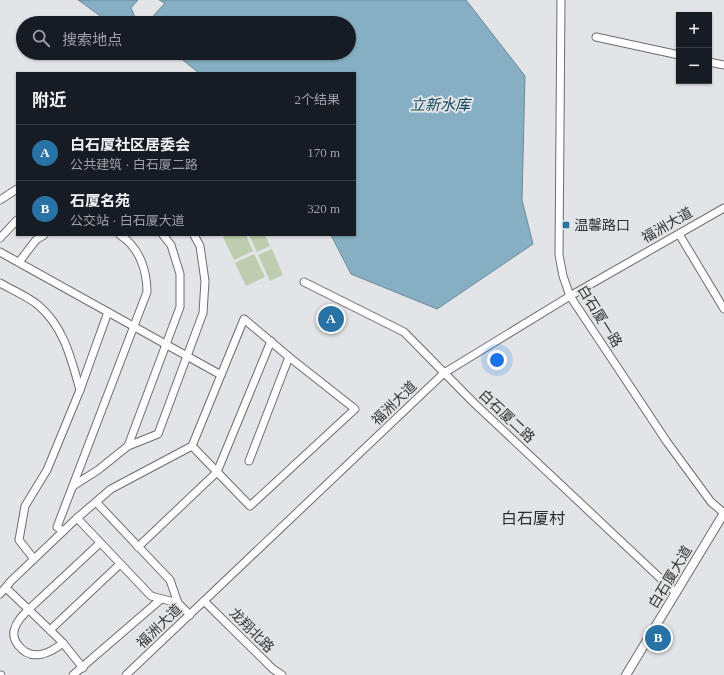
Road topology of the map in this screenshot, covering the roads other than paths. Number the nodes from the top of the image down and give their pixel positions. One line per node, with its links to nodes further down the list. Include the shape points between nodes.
1 (561, 0): 20 (street, 白石厦一路, via 559,256)
2 (596, 37): 3 (street)
3 (676, 54)
4 (712, 63): 5 (street)
5 (724, 65)
6 (16, 190): 7 (street)
7 (0, 200)
8 (724, 208): 10 (street, 福洲大道)
9 (16, 221): 15 (street)
10 (679, 234): 20 (street, 福洲大道); 21 (street)
11 (42, 236): 17 (street, via 36,240)
12 (122, 236): 23 (street, via 128,240 139,257 147,277 147,292)
13 (164, 236): 25 (street, via 171,245 180,274 180,307)
14 (195, 236): 26 (street, via 200,246 205,282 203,313)
15 (0, 238)
16 (0, 252): 17 (street)
17 (19, 262): 22 (street)
18 (304, 282): 28 (street, 白石厦二路, via 404,332)
19 (0, 283): 30 (street, via 37,304 60,329 71,356)
20 (570, 296): 28 (street, 福洲大道); 37 (street, 白石厦一路, via 667,442 711,502)
21 (724, 309)
22 (108, 312): 23 (street); 30 (street)
23 (134, 327): 25 (street); 35 (street)
24 (271, 341): 27 (street); 29 (street, via 244,318); 34 (street)
25 (167, 345): 26 (street); 31 (street)
26 (188, 356): 29 (street); 31 (street, via 158,434)
27 (289, 357): 33 (street); 34 (street, via 355,408 250,506)
28 (444, 373): 45 (street, 白石厦二路); 48 (street, 福洲大道)
29 (220, 375): 32 (street)
30 (80, 390): 42 (street, via 47,470 25,506 19,540)
31 (128, 446): 35 (street, via 98,470)
32 (192, 446): 34 (street); 36 (street, via 111,489)
33 (249, 461)
34 (217, 472): 41 (street)
35 (72, 486): 39 (street, via 57,527)
36 (96, 502): 38 (street); 41 (street)
37 (724, 513): 45 (main road, 白石厦大道)
38 (76, 518): 39 (street); 40 (street)
39 (63, 532): 42 (street)
40 (100, 543): 43 (street); 50 (street)
41 (138, 547): 49 (street, via 170,580)
42 (34, 559): 44 (street)
43 (120, 564): 47 (street, via 151,596); 52 (street)
44 (6, 588): 46 (street); 50 (street)
45 (676, 593): 58 (main road, 白石厦大道)
46 (0, 594)
47 (160, 600): 49 (street); 54 (street)
48 (204, 600): 51 (street, 福洲大道); 57 (street, 龙翔北路)
49 (178, 603): 51 (street)
50 (28, 610): 52 (street); 53 (street, via 18,621 14,631 14,640 27,654 51,652)
51 (190, 615): 56 (street, 福洲大道)
52 (50, 630): 53 (street)
53 (63, 643): 54 (street)
54 (82, 668): 55 (street)
55 (73, 675)
56 (126, 675)
57 (282, 675)
58 (626, 675)

